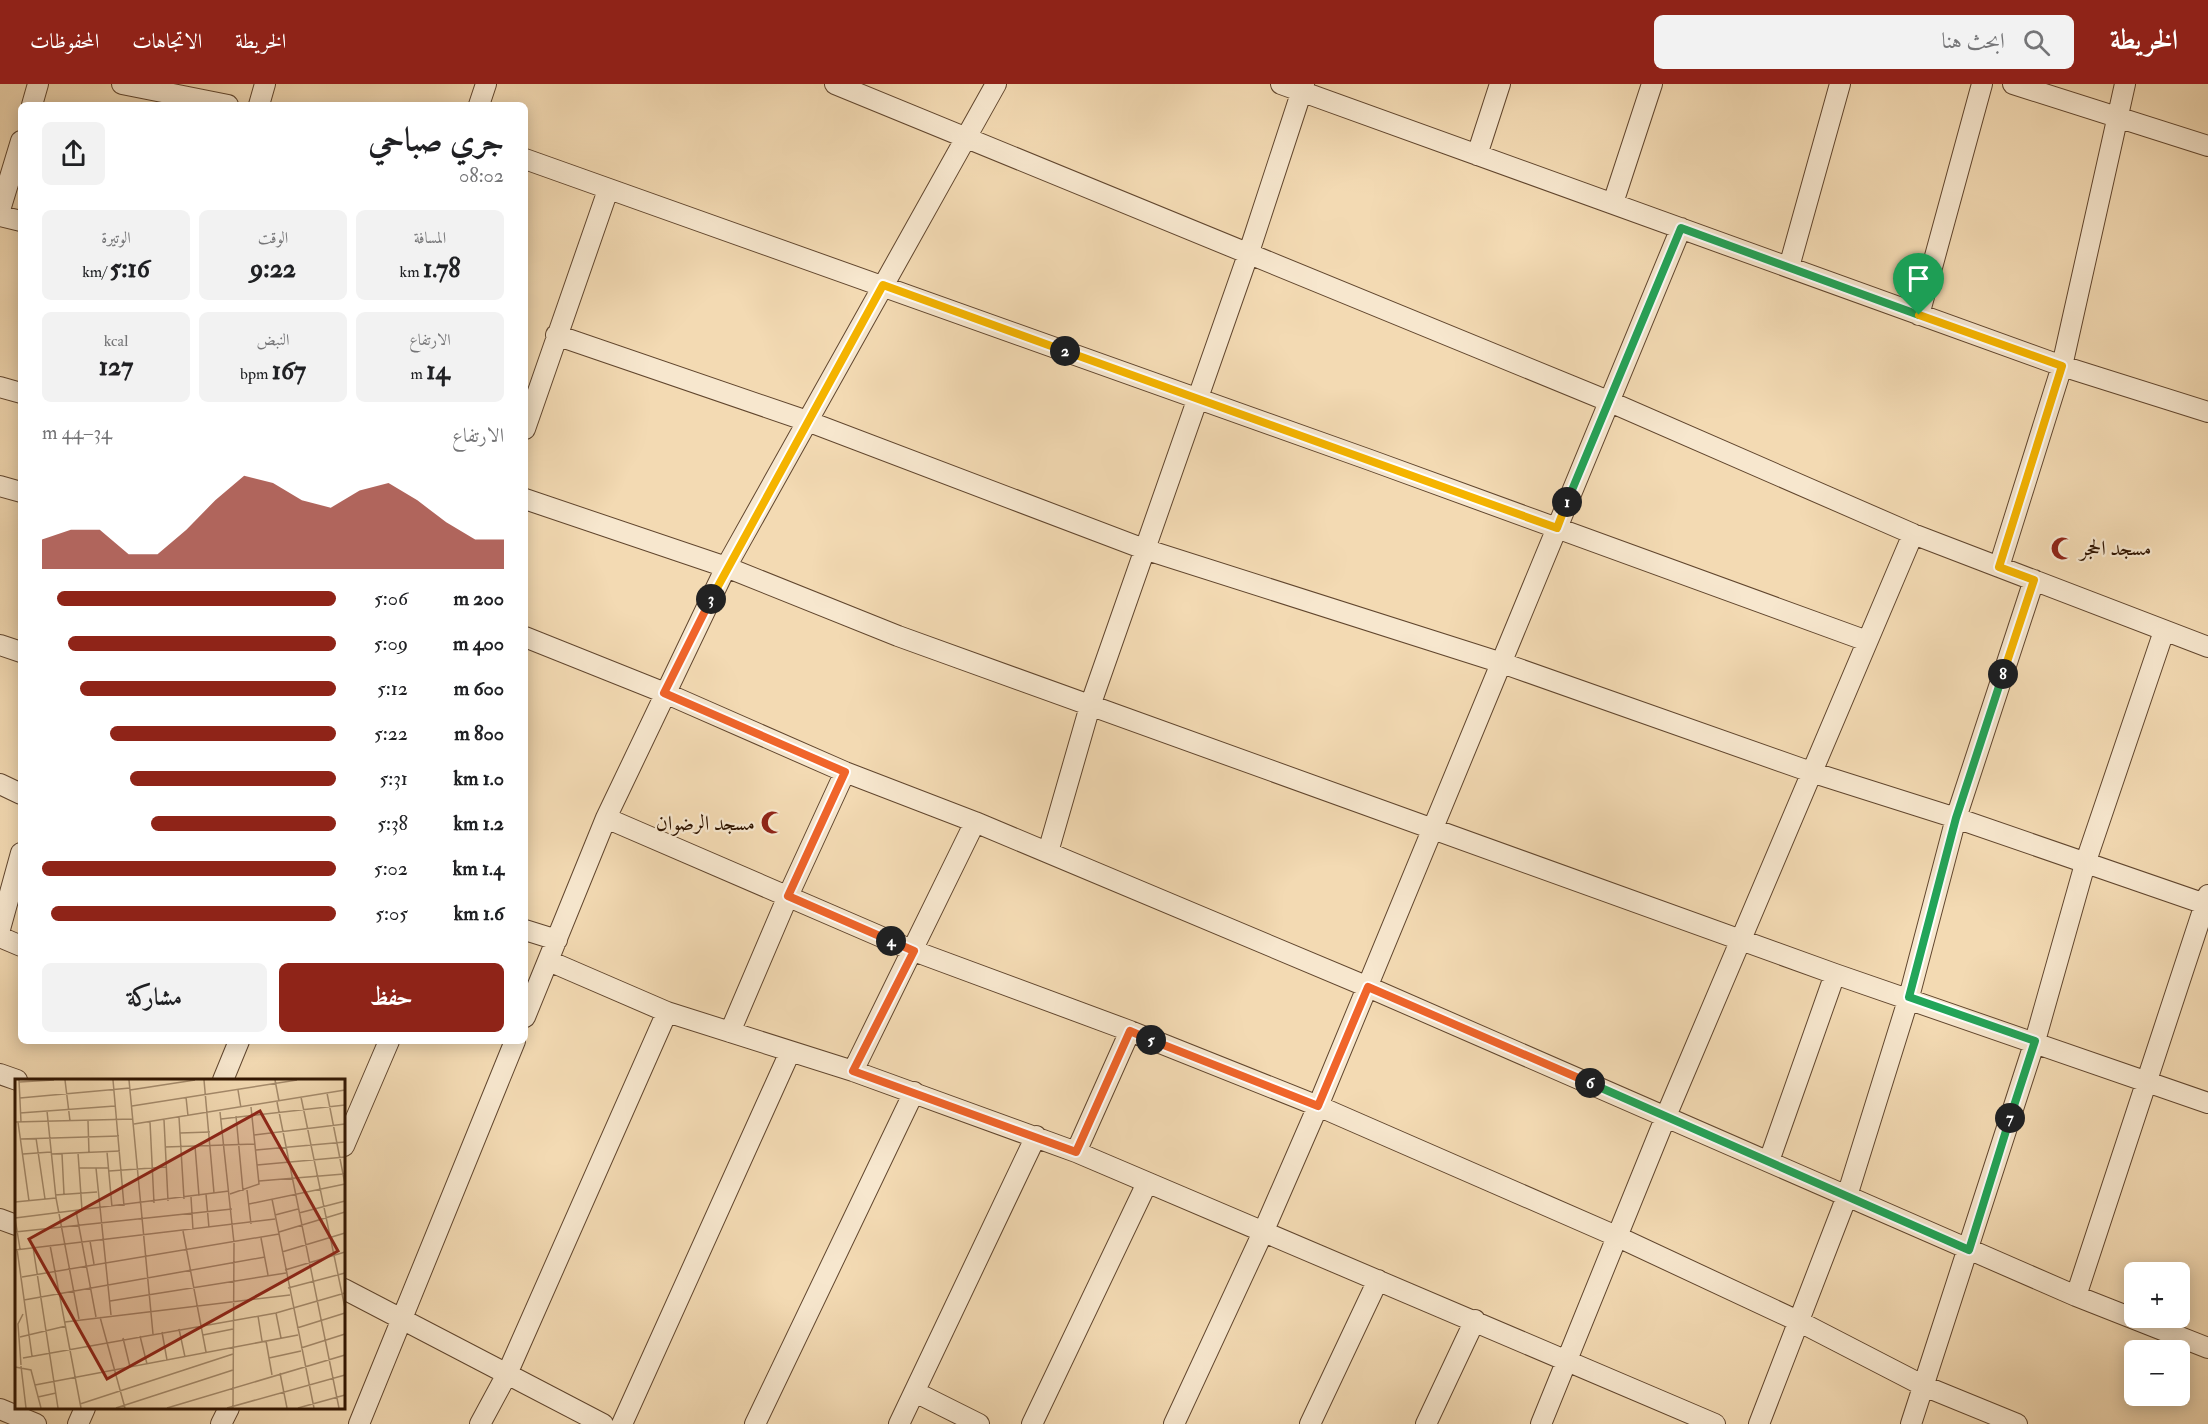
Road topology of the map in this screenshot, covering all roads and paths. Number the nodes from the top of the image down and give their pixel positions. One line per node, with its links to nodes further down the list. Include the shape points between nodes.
1 (38, 84): 15 (street)
2 (122, 84): 16 (street)
3 (265, 84): 17 (street)
4 (486, 84): 18 (street)
5 (835, 84): 20 (street)
6 (996, 84): 20 (street)
7 (1281, 84): 14 (street)
8 (1500, 84): 23 (street)
9 (1652, 84): 26 (street)
10 (1840, 84): 32 (street)
11 (1982, 84): 34 (street)
12 (2013, 84): 19 (street)
13 (2125, 84): 19 (street)
14 (1303, 88): 23 (street); 31 (street)
15 (33, 102)
16 (213, 102)
17 (260, 102)
18 (480, 102)
19 (2118, 117): 21 (street); 36 (street)
20 (965, 139): 31 (street); 33 (street)
21 (2208, 146)
22 (18, 151): 27 (street)
23 (1477, 156): 26 (street)
24 (528, 160): 25 (street)
25 (608, 190): 33 (street); 35 (street)
26 (1613, 203): 30 (street)
27 (0, 210)
28 (0, 216): 29 (street)
29 (18, 221)
30 (1681, 228): 32 (street); 40 (street)
31 (1249, 252): 39 (street); 40 (street)
32 (1789, 267): 34 (street)
33 (883, 285): 39 (street); 43 (street)
34 (1919, 315): 36 (street)
35 (556, 335): 42 (street); 43 (street)
36 (2062, 366): 41 (street); 51 (street)
37 (0, 387): 38 (street)
38 (18, 392)
39 (1197, 398): 47 (street); 49 (street)
40 (1608, 401): 47 (street); 48 (street)
41 (2208, 412)
42 (528, 420)
43 (807, 421): 49 (street); 50 (street)
44 (0, 486): 45 (street)
45 (18, 491)
46 (528, 500): 50 (street)
47 (1557, 528): 55 (street); 59 (street)
48 (1913, 534): 51 (street); 55 (street)
49 (1144, 549): 59 (street); 61 (street)
50 (726, 567): 60 (street); 61 (street, via 898,636)
51 (1999, 567): 52 (street)
52 (2034, 580): 53 (street); 67 (street)
53 (2164, 631): 57 (street); 72 (street)
54 (528, 638): 60 (street)
55 (1867, 640): 63 (street)
56 (0, 645): 58 (street)
57 (2208, 647)
58 (18, 651)
59 (1502, 663): 63 (street); 69 (street)
60 (664, 693): 62 (street); 66 (street)
61 (1090, 705): 69 (street); 70 (street)
62 (845, 772): 68 (street); 73 (street)
63 (1811, 772): 67 (street); 78 (street)
64 (0, 784): 65 (street)
65 (18, 793)
66 (606, 818): 73 (street); 79 (street)
67 (1956, 818): 72 (street); 85 (street)
68 (975, 822): 70 (street); 81 (street)
69 (1433, 827): 78 (street); 84 (street)
70 (1048, 852): 84 (street)
71 (18, 864): 75 (street)
72 (2085, 864): 74 (street); 90 (street)
73 (788, 896): 81 (street); 89 (street)
74 (2207, 901): 99 (street)
75 (0, 928)
76 (528, 931): 79 (street)
77 (0, 937): 80 (street)
78 (1742, 939): 83 (street); 103 (street)
79 (557, 940): 82 (street)
80 (18, 945)
81 (914, 951): 88 (street); 95 (street)
82 (549, 961): 86 (street); 87 (street)
83 (1835, 974): 85 (street); 107 (street)
84 (1368, 987): 102 (street); 103 (street)
85 (1909, 997): 90 (street); 109 (street)
86 (528, 1010)
87 (667, 1012): 89 (street); 123 (street)
88 (1130, 1031): 102 (street); 106 (street)
89 (730, 1032): 94 (street)
90 (2035, 1041): 99 (street); 114 (street)
91 (238, 1044): 98 (street)
92 (388, 1044): 105 (street)
93 (514, 1044): 118 (street)
94 (790, 1052): 95 (street); 136 (street)
95 (853, 1071): 100 (street)
96 (0, 1074): 97 (street)
97 (15, 1079)
98 (223, 1079)
99 (2148, 1082): 101 (street); 117 (street)
100 (914, 1092): 104 (street); 137 (street)
101 (2208, 1103)
102 (1318, 1106): 112 (street); 113 (street)
103 (1666, 1116): 107 (street); 113 (street)
104 (1036, 1136): 106 (street); 125 (street)
105 (345, 1144)
106 (1076, 1152): 108 (street)
107 (1769, 1161): 109 (street)
108 (1147, 1183): 112 (street); 140 (street)
109 (1847, 1196): 114 (street); 120 (street)
110 (0, 1219): 111 (street)
111 (15, 1226)
112 (1264, 1230): 115 (street); 141 (street)
113 (1616, 1236): 120 (street); 122 (street)
114 (1969, 1250): 117 (street); 124 (street)
115 (1378, 1280): 119 (street); 142 (street)
116 (345, 1290): 118 (street)
117 (2076, 1296): 121 (street)
118 (402, 1320): 123 (street); 133 (street)
119 (1475, 1320): 122 (street); 143 (street)
120 (1800, 1322): 124 (street); 145 (street)
121 (2208, 1347)
122 (1566, 1362): 129 (street); 144 (street)
123 (507, 1374): 134 (street); 135 (street)
124 (1924, 1386): 146 (street); 147 (street)
125 (915, 1392): 138 (street); 139 (street)
126 (0, 1409): 130 (street)
127 (84, 1409): 131 (street)
128 (228, 1409): 132 (street)
129 (1708, 1423)
130 (36, 1424)
131 (78, 1424)
132 (221, 1424)
133 (359, 1424)
134 (480, 1424)
135 (603, 1424)
136 (622, 1424)
137 (754, 1424)
138 (899, 1424)
139 (979, 1424)
140 (1032, 1424)
141 (1174, 1424)
142 (1310, 1424)
143 (1426, 1424)
144 (1541, 1424)
145 (1759, 1424)
146 (1911, 1424)
147 (2018, 1424)

